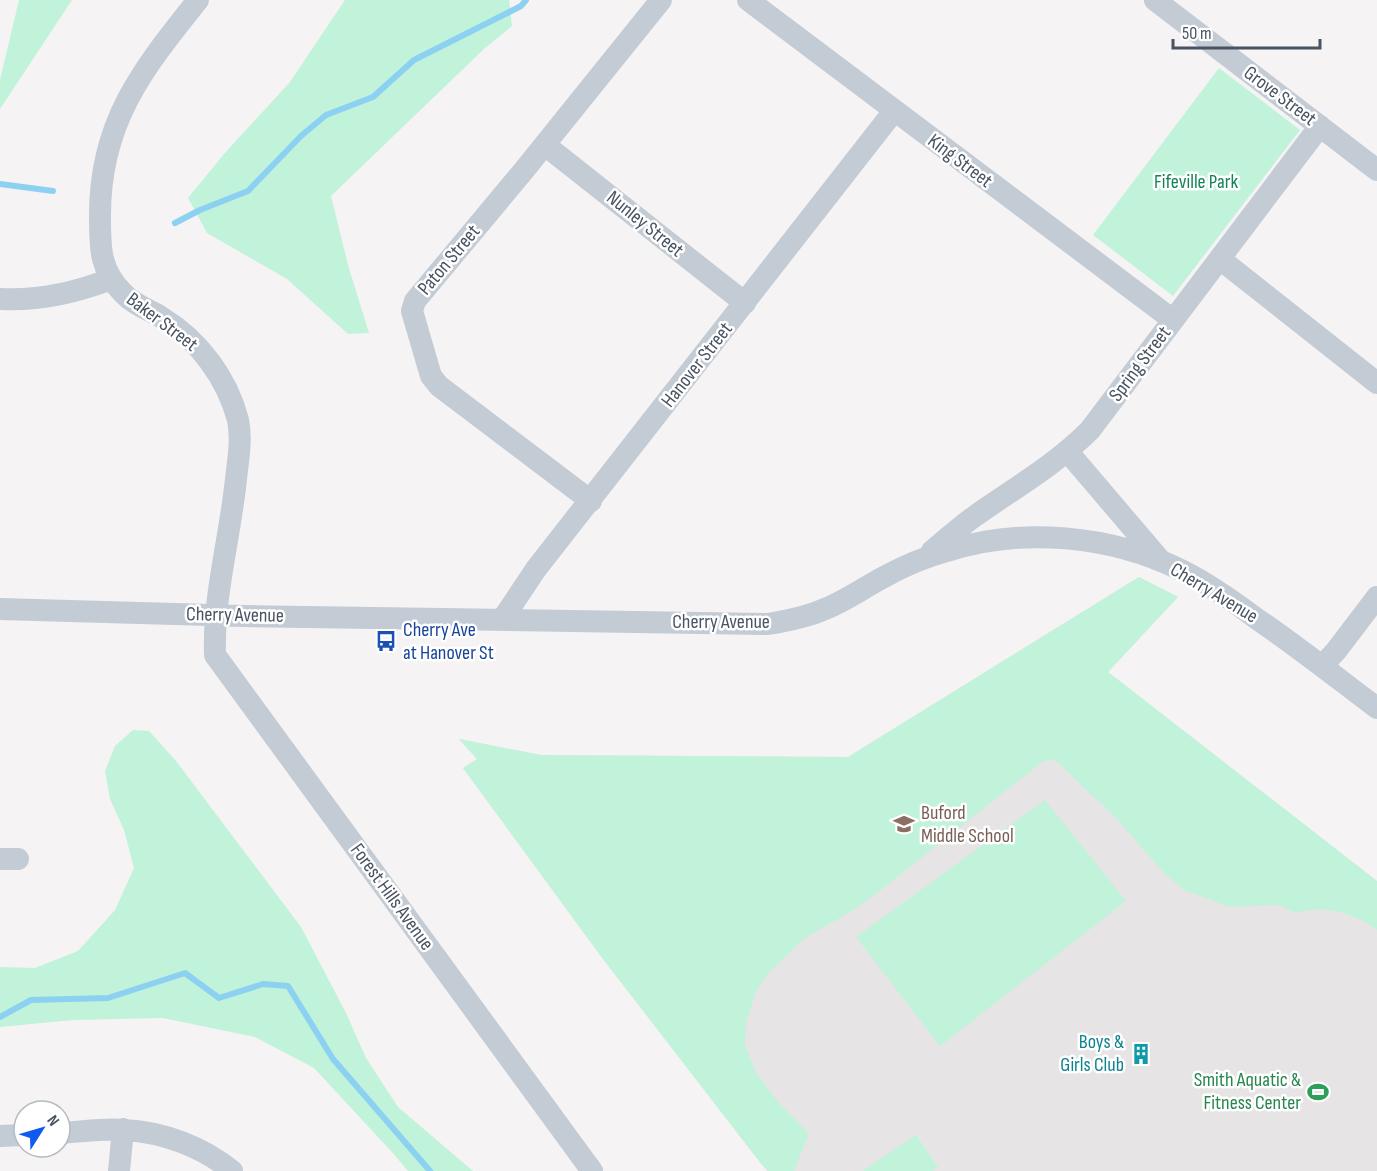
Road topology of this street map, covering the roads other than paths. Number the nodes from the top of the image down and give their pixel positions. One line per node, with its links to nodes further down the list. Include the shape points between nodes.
1 (198, 0): 10 (street, via 132,89 110,141 103,167 100,239)
2 (661, 0): 7 (street, Paton Street)
3 (748, 0): 5 (street, King Street)
4 (1155, 0): 6 (street, Grove Street)
5 (894, 111): 12 (street, Hanover Street); 13 (street, King Street)
6 (1320, 126): 8 (street, Grove Street); 9 (street, Spring Street)
7 (545, 145): 12 (street, Nunley Street); 16 (street, Paton Street, via 415,301 412,311 431,376 439,386)
8 (1377, 170)
9 (1220, 260): 13 (street, Spring Street); 14 (street)
10 (111, 279): 11 (street, Baker Street, via 81,291 45,298); 21 (street, Baker Street, via 124,295 183,333 203,352 229,393 240,435 233,512)
11 (0, 298)
12 (745, 303): 16 (street, Hanover Street)
13 (1173, 320): 15 (street, Spring Street, via 1090,430)
14 (1377, 383)
15 (1068, 452): 17 (street, Spring Street); 18 (street)
16 (591, 501): 22 (street, Hanover Street)
17 (919, 560): 18 (street, Cherry Avenue, via 979,543 1047,538 1093,542); 22 (street, Cherry Avenue, via 822,611 768,624)
18 (1161, 561): 23 (street, Cherry Avenue, via 1229,599)
19 (1377, 597): 23 (street)
20 (0, 609): 21 (street, Cherry Avenue)
21 (215, 615): 22 (street, Cherry Avenue); 29 (street, Forest Hills Avenue, via 215,655)
22 (502, 620)
23 (1322, 666): 24 (street, Cherry Avenue)
24 (1377, 708)
25 (123, 1129): 26 (street); 27 (street); 28 (street, via 170,1138 203,1152)
26 (72, 1132)
27 (119, 1171)
28 (232, 1171)
29 (592, 1171)

